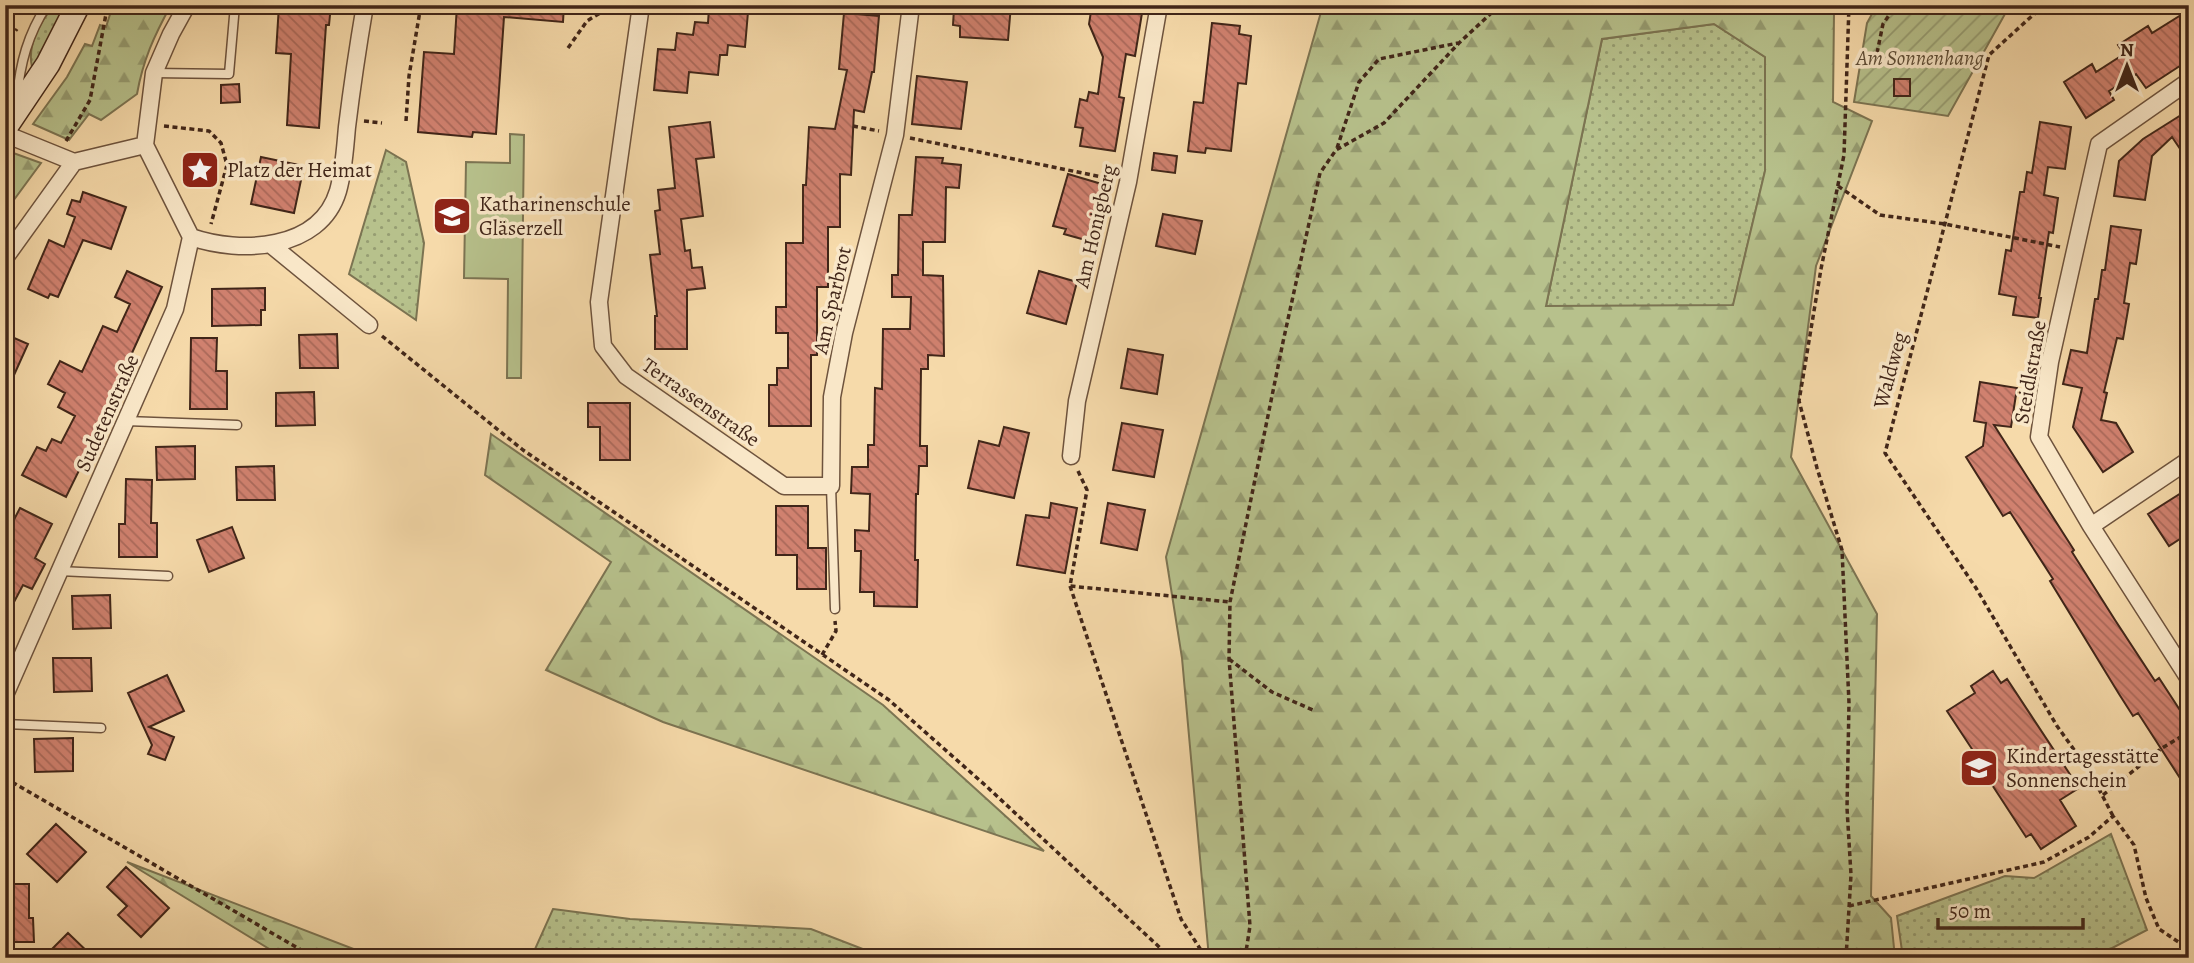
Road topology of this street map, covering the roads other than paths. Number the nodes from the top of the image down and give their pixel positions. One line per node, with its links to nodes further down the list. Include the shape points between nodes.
1 (47, 5): 11 (lane, via 23,58)
2 (78, 5): 11 (main road)
3 (187, 5): 9 (street)
4 (235, 5): 9 (lane, via 229,74)
5 (365, 5): 15 (street, via 338,192 311,228)
6 (641, 5): 22 (street, Terrassenstraße, via 599,302 603,346 626,376 784,486)
7 (911, 5): 22 (street, Am Sparbrot, via 895,135 832,397)
8 (1159, 5): 20 (street, Am Honigberg, via 1128,182 1077,401)
9 (154, 73): 12 (street)
10 (2189, 81): 23 (street, Steidlstraße, via 2099,144 2050,362 2039,437)
11 (9, 125): 13 (street)
12 (145, 145): 13 (street); 14 (street)
13 (74, 162): 16 (street)
14 (198, 240): 15 (street, via 246,247); 18 (street, Sudetenstraße, via 175,309)
15 (270, 244): 17 (street)
16 (5, 258)
17 (369, 325)
18 (126, 421): 19 (lane); 24 (street, Sudetenstraße)
19 (237, 425)
20 (1071, 456)
21 (2189, 460): 23 (street)
22 (831, 486): 26 (lane, Am Sparbrot)
23 (2091, 526): 27 (street, Steidlstraße)
24 (59, 571): 25 (lane); 28 (street, Sudetenstraße)
25 (168, 576)
26 (835, 609)
27 (2189, 679)
28 (5, 695)
29 (5, 724): 30 (lane)
30 (101, 729)

